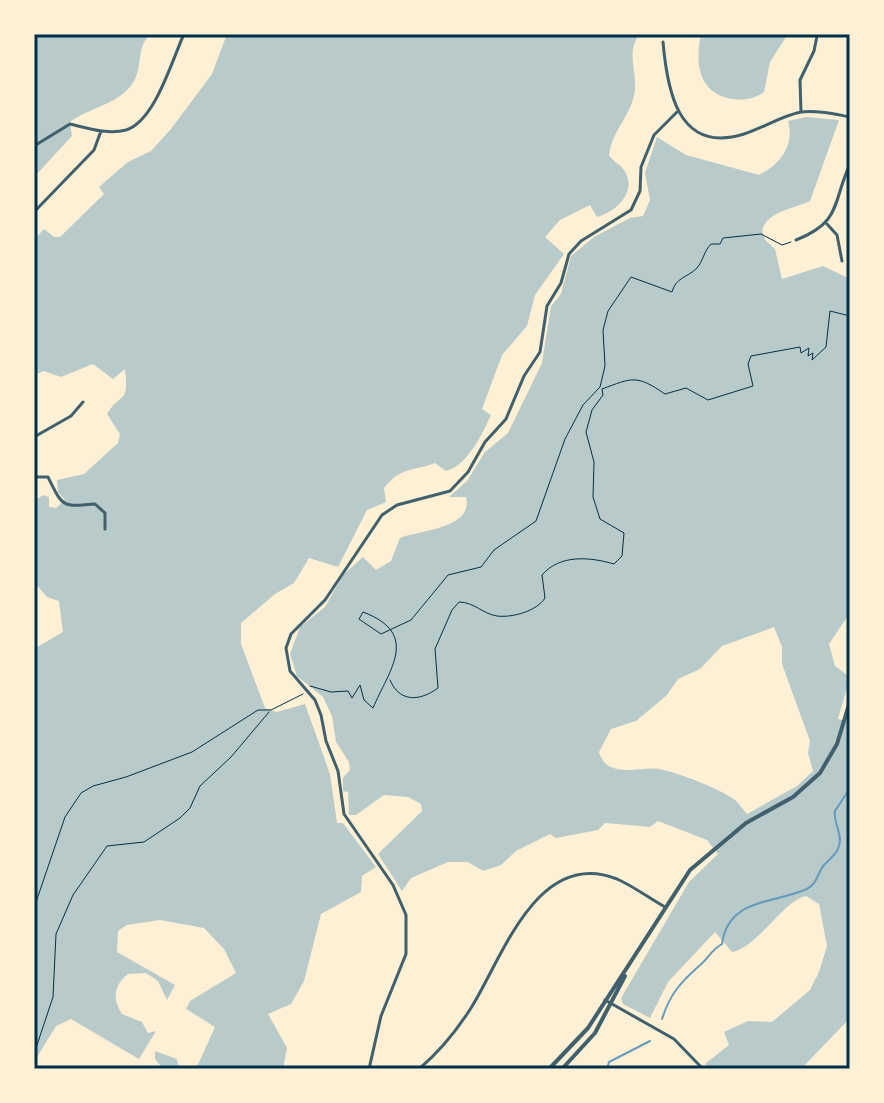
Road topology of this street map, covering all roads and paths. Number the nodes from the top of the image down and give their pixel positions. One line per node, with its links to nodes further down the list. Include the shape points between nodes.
1 (184, 34): 7 (street, via 144,120 127,130)
2 (817, 36): 5 (street, via 800,80)
3 (663, 42): 4 (street, via 666,82)
4 (677, 112): 5 (street, via 700,131 721,137); 21 (street, via 654,135 631,210 569,254 547,306 540,352 506,419 468,472 450,491 397,505 382,515 325,600 291,634 288,665)
5 (801, 112): 6 (street)
6 (850, 117)
7 (101, 131): 8 (street, via 70,124); 10 (street, via 94,150)
8 (34, 146)
9 (850, 164): 11 (street)
10 (34, 212)
11 (827, 224): 12 (street); 13 (street, via 837,235)
12 (796, 240): 19 (path, via 782,245 761,234 723,238 720,244 711,244 700,265 681,277 672,292 631,277 608,311 600,387 583,405 565,439 536,521 494,550 481,567 448,575 420,611)
13 (842, 261)
14 (850, 316): 20 (path, via 830,311 826,347 812,360 809,348 801,353 800,347 751,356 753,386 720,397 708,400 686,388 665,394 651,382 633,378 602,389 586,432 594,462 593,497 600,519 624,533 622,556 614,564 579,557 551,566 542,575 545,598 524,612 495,616 459,602 435,649 438,688 407,698 394,690)
15 (83, 402): 16 (street, via 71,416)
16 (34, 437)
17 (34, 477): 18 (street, via 48,477 67,507 95,504 105,513)
18 (105, 529)
19 (391, 631): 19 (path, via 381,634 359,619 363,612); 20 (path, via 398,650)
20 (389, 677): 21 (path, via 373,708 360,685 352,698 348,691 308,685)
21 (307, 692): 23 (path); 32 (street, via 321,715 348,823 393,885 406,915 406,954 383,1010)
22 (850, 701): 24 (street, via 837,744 815,779 746,823 698,862)
23 (271, 710): 25 (path, via 258,710 192,752 81,793 65,817); 30 (path, via 200,786 180,818 144,842 101,850 56,934 53,997)
24 (665, 907): 26 (street); 33 (street, via 608,877 555,884 527,909 470,1009)
25 (34, 908)
26 (625, 974): 27 (street); 28 (street)
27 (605, 1000): 28 (street); 34 (street, via 588,1028)
28 (612, 1004): 35 (street, via 595,1033); 36 (street, via 674,1039)
29 (34, 1039): 30 (path)
30 (37, 1045): 31 (path)
31 (34, 1050)
32 (369, 1069)
33 (419, 1069)
34 (549, 1069)
35 (562, 1069)
36 (703, 1069)

